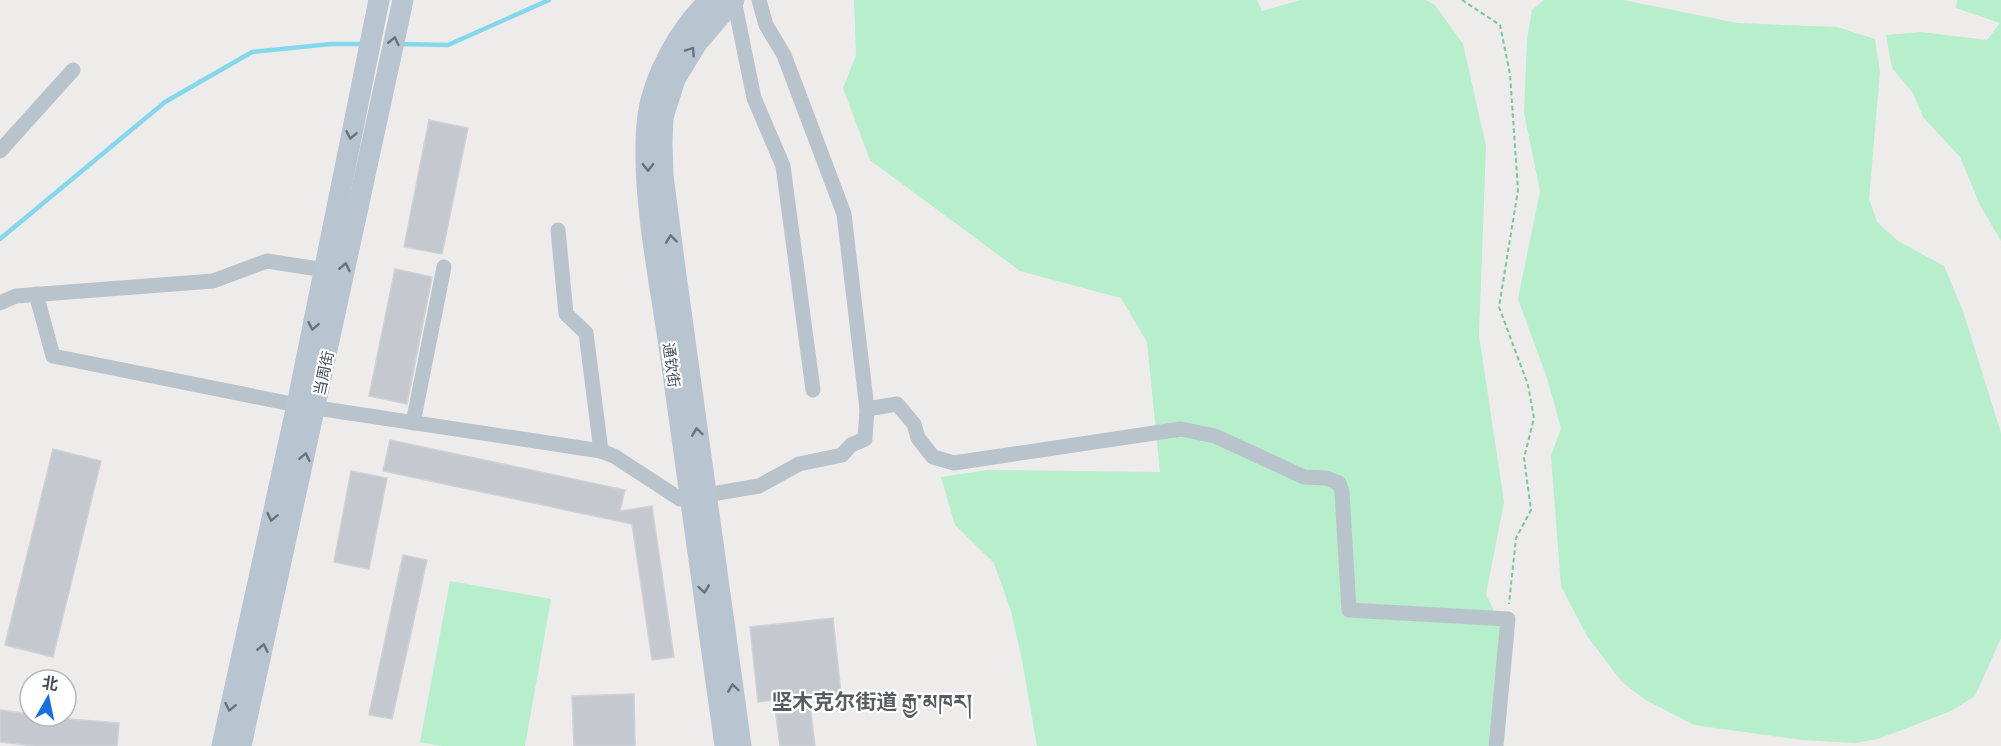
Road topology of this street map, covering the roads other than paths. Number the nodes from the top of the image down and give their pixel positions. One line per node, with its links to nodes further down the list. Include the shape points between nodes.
1 (379, 0): 10 (main road, 当周街, one-way to 10)
2 (403, 0): 14 (main road, 当周街, one-way to 2)
3 (710, 0): 18 (main road, 通钦街, one-way to 18, via 687,27 660,75 653,92 647,137 648,183 659,273)
4 (734, 0): 13 (street, via 754,98 783,166); 18 (main road, one-way to 4, via 663,176 663,117 667,97 684,61)
5 (759, 0): 15 (street, via 766,26 784,56 844,214)
6 (73, 70): 7 (street)
7 (0, 151)
8 (558, 230): 17 (street, via 566,314 586,333)
9 (444, 267): 16 (street)
10 (325, 270): 11 (street, via 267,261 213,281); 14 (main road, 当周街, one-way to 14)
11 (36, 294): 12 (street); 14 (street, via 53,356)
12 (0, 303)
13 (813, 390)
14 (307, 406): 16 (street); 19 (main road, 当周街, one-way to 19); 20 (main road, 当周街, one-way to 14)
15 (867, 409): 18 (street, via 865,440 851,445 842,455 799,464 759,486); 23 (street, via 897,404 933,457 954,463 1181,429 1215,436 1304,477 1339,483 1349,610 1508,619)
16 (413, 423): 17 (street)
17 (601, 451): 18 (street, via 680,499)
18 (699, 496): 21 (main road, 通钦街, one-way to 21); 22 (main road, one-way to 18)
19 (222, 746)
20 (241, 746)
21 (725, 746)
22 (741, 746)
23 (1496, 746)

